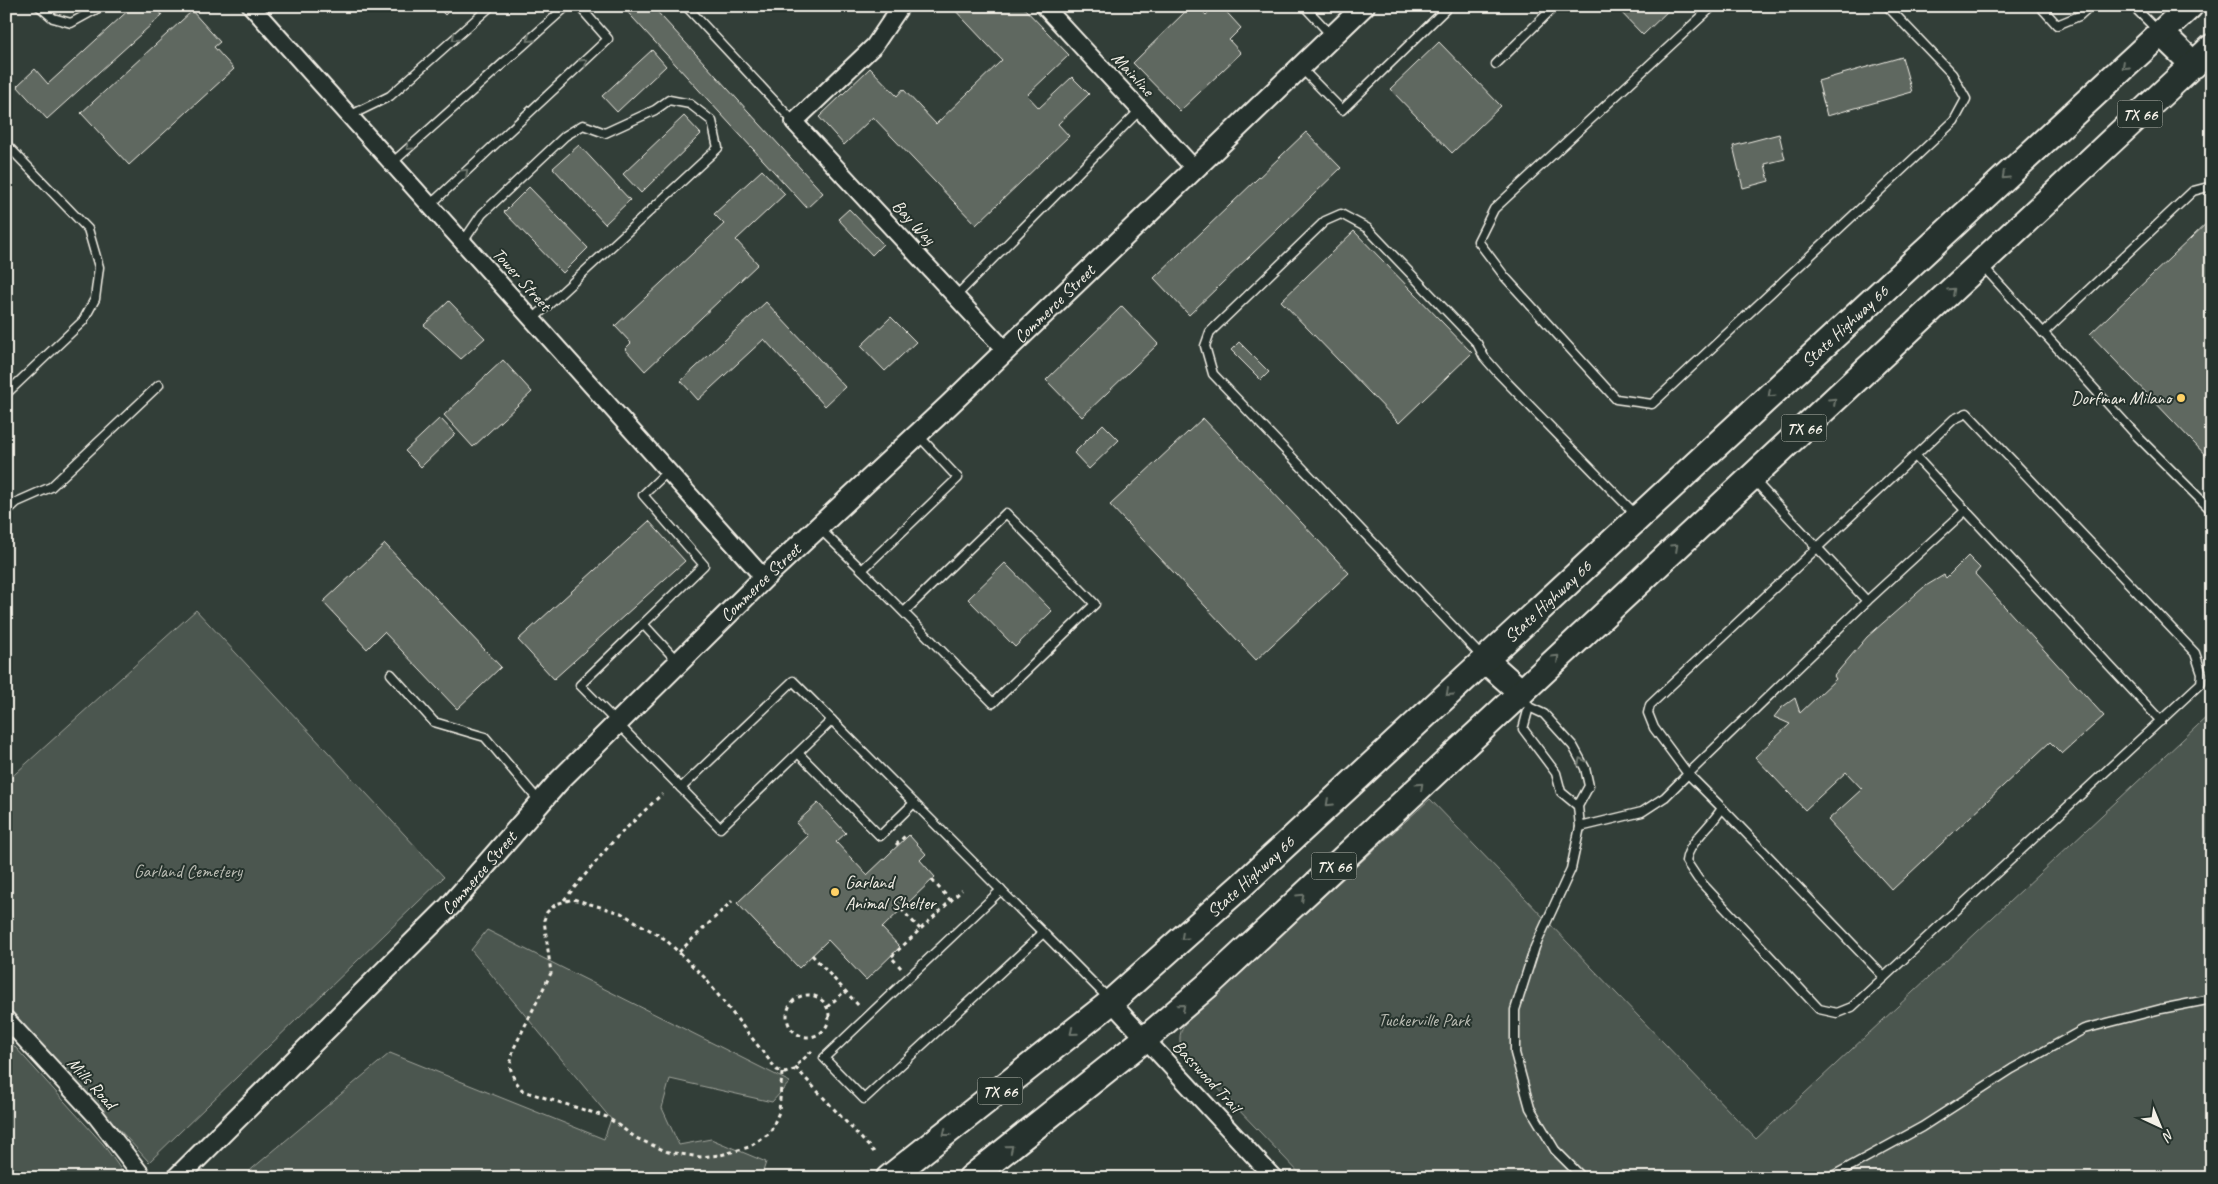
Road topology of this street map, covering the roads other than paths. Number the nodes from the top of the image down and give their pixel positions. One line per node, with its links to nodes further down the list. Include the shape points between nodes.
1 (39, 6): 2 (lane, via 53,18 71,22)
2 (102, 6)
3 (251, 6): 27 (street, Tower Street)
4 (491, 6): 27 (lane, one-way to 27, via 390,96)
5 (566, 6): 30 (lane, one-way to 30)
6 (579, 6): 33 (lane, one-way to 6, via 608,40)
7 (686, 6): 28 (lane)
8 (901, 6): 28 (street, via 874,46)
9 (1044, 6): 26 (street, Mainline)
10 (1304, 6): 21 (lane)
11 (1364, 6): 21 (street, Commerce Street)
12 (1449, 6): 25 (lane, via 1342,110)
13 (1555, 6): 23 (lane)
14 (1713, 6): 15 (lane, via 1494,209 1478,241 1505,277 1616,398 1652,404 1954,121 1966,98 1952,74)
15 (1887, 6)
16 (2040, 6): 17 (lane, via 2057,25 2079,16)
17 (2090, 6)
18 (2133, 6): 20 (lane)
19 (2190, 6): 20 (main road, State Highway 66 / TX 66)
20 (2160, 33): 24 (main road); 49 (main road, State Highway 66 / TX 66, one-way to 49)
21 (1332, 36): 25 (street, Commerce Street)
22 (2212, 48): 24 (main road, TX 66)
23 (1496, 64)
24 (2194, 64): 35 (main road, TX 66)
25 (1300, 66): 31 (street, Commerce Street)
26 (1140, 110): 31 (street, Mainline); 36 (lane)
27 (349, 116): 30 (street, Tower Street)
28 (794, 122): 36 (street, Bay Way)
29 (6, 144): 41 (lane, via 88,229 99,267 95,299 83,321)
30 (392, 163): 33 (street, Tower Street)
31 (1194, 168): 39 (street, Commerce Street)
32 (2212, 186): 38 (lane, via 2193,191)
33 (430, 205): 34 (street, Tower Street)
34 (463, 242): 37 (street, Tower Street); 37 (lane, via 489,208 565,136 583,125 605,133 656,110 669,100 690,104 712,121 718,148)
35 (1981, 264): 38 (lane); 45 (main road, TX 66, one-way to 35)
36 (956, 296): 39 (street, Bay Way)
37 (532, 320): 44 (street, Tower Street)
38 (2043, 333): 47 (lane, via 2138,437)
39 (1005, 350): 42 (street, Commerce Street)
40 (159, 385): 48 (lane, via 51,487 17,502)
41 (6, 394)
42 (917, 434): 50 (street, Commerce Street); 52 (lane, via 958,478)
43 (1915, 456): 46 (lane); 51 (lane); 62 (lane, via 1954,419 1967,413 2195,653 2202,674 2201,683)
44 (668, 471): 53 (street, Tower Street); 56 (lane, via 643,495 704,565)
45 (1751, 477): 51 (lane); 60 (main road, TX 66, one-way to 45)
46 (1966, 510): 54 (lane); 62 (lane)
47 (2212, 511)
48 (6, 512)
49 (1638, 518): 57 (main road, State Highway 66 / TX 66); 57 (lane, via 1498,373 1477,344 1367,228 1341,214 1325,221 1210,332 1205,346 1213,374)
50 (818, 527): 52 (lane); 53 (street, Commerce Street)
51 (1818, 548): 54 (lane); 65 (lane, via 1650,705 1648,713 1654,728)
52 (862, 570): 55 (lane)
53 (764, 578): 58 (street, Commerce Street)
54 (1867, 601): 65 (lane)
55 (904, 612): 55 (lane, via 993,703 1095,604 1006,513)
56 (643, 624): 58 (lane); 63 (lane, via 580,685)
57 (1485, 660): 60 (main road); 76 (main road, State Highway 66 / TX 66, one-way to 76)
58 (679, 663): 63 (street, Commerce Street)
59 (391, 674): 67 (lane, via 434,722 485,737)
60 (1525, 699): 69 (lane, via 1523,729 1556,773 1561,792); 69 (lane, one-way to 60, via 1589,786 1585,768 1573,746 1544,714); 78 (main road, TX 66, one-way to 60)
61 (832, 720): 64 (lane); 66 (lane, via 793,681); 68 (lane)
62 (2161, 721): 74 (lane)
63 (617, 724): 66 (lane); 67 (street, Commerce Street)
64 (798, 753): 66 (lane, via 720,828); 68 (lane, via 880,836)
65 (1688, 774): 70 (lane); 71 (lane, via 1665,797 1642,812)
66 (681, 788)
67 (541, 803): 80 (street, Commerce Street, via 450,906)
68 (914, 803): 72 (lane)
69 (1578, 806): 71 (lane)
70 (1722, 808): 74 (lane); 74 (lane, via 1714,822 1688,850 1686,861 1698,879 1820,1009 1837,1013 1852,1007)
71 (1580, 827): 84 (lane, via 1571,869 1535,947 1515,1010 1515,1052 1530,1108 1556,1150)
72 (1001, 890): 73 (lane); 73 (lane, via 824,1058 864,1099)
73 (1043, 934): 76 (lane)
74 (1884, 977)
75 (2212, 998): 85 (lane, via 2084,1029)
76 (1111, 1002): 78 (street, Basswood Trail); 81 (main road, State Highway 66 / TX 66, one-way to 81)
77 (6, 1019): 79 (street, Mills Road, via 96,1116)
78 (1145, 1039): 82 (main road, TX 66, one-way to 78); 83 (street, Basswood Trail)
79 (144, 1178)
80 (177, 1178)
81 (889, 1178)
82 (971, 1178)
83 (1274, 1178)
84 (1583, 1178)
85 (1829, 1178)

